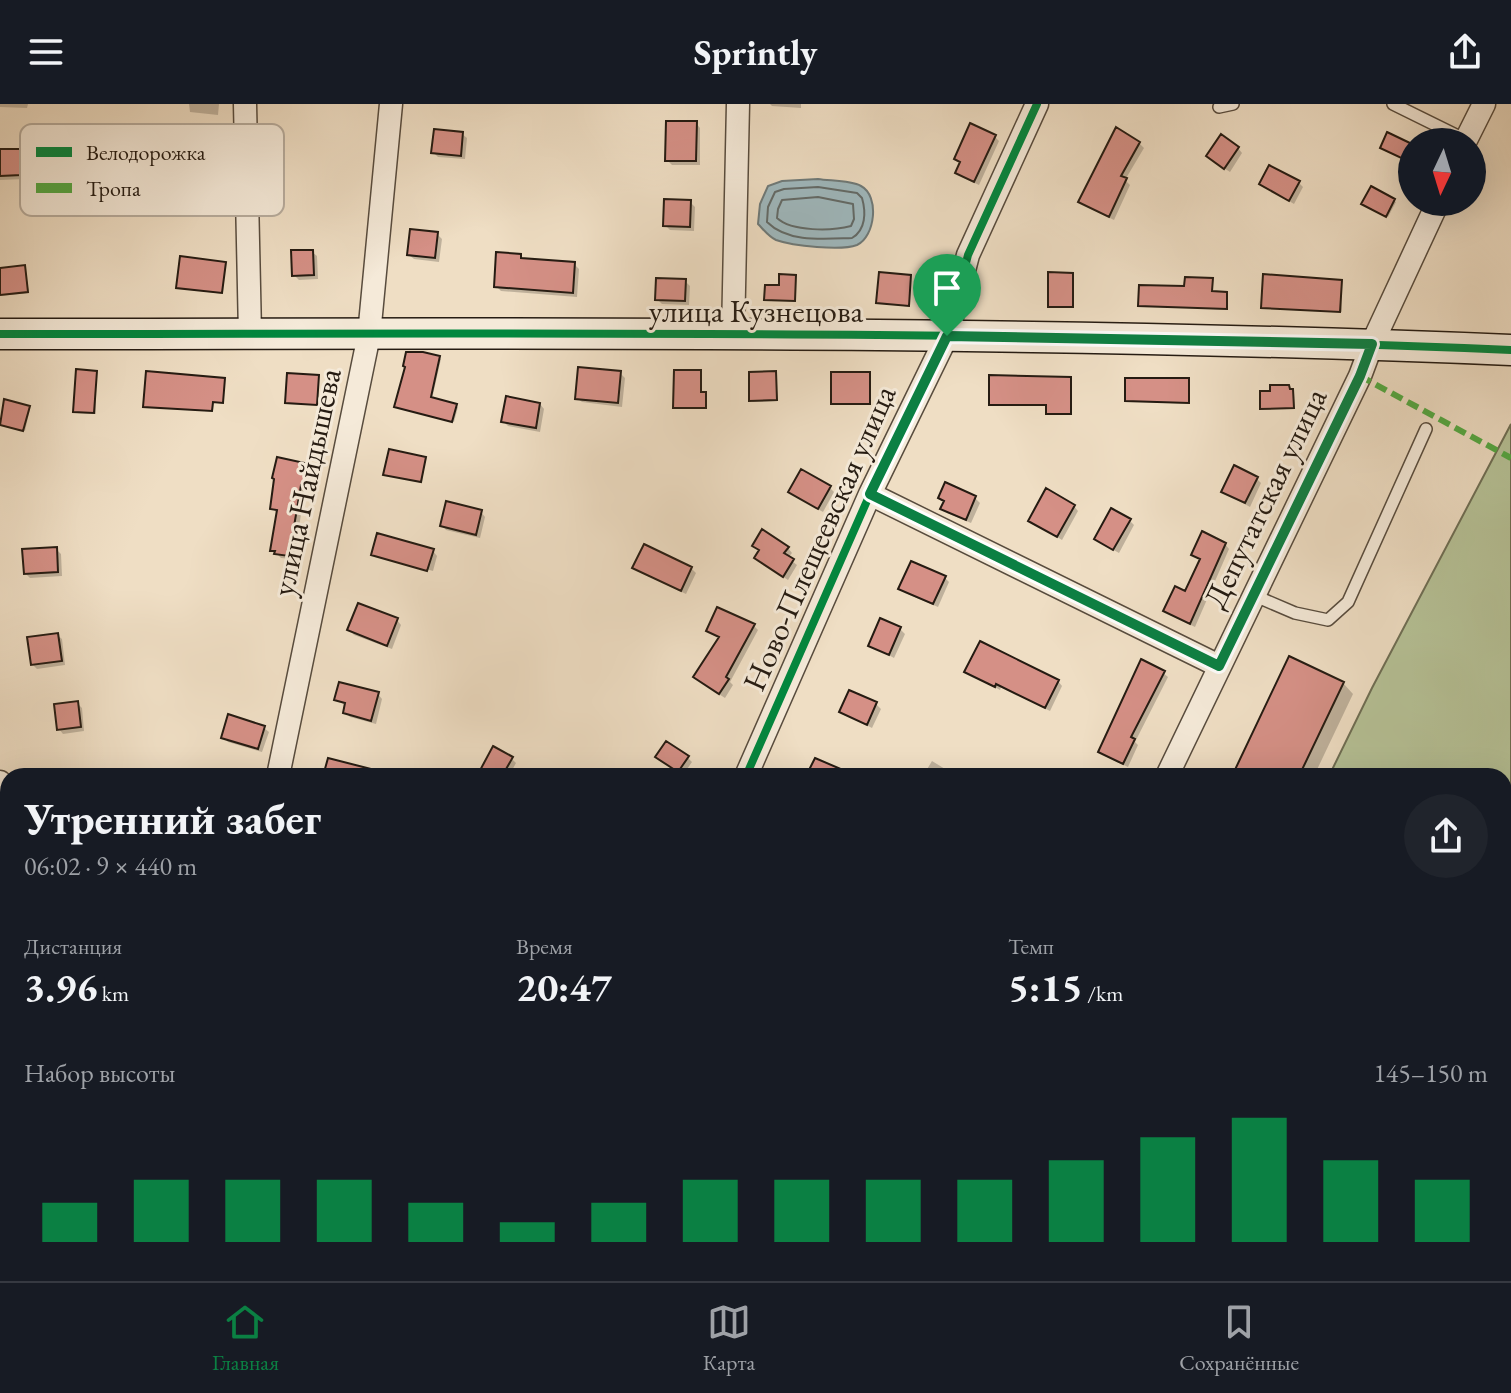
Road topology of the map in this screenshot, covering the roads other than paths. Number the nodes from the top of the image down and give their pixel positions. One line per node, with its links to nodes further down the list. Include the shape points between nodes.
1 (245, 104): 9 (street)
2 (391, 104): 17 (street, улица Найдышева)
3 (738, 104): 16 (street)
4 (1037, 104): 18 (street, Ново-Плещеевская улица, via 968,255)
5 (1233, 104): 8 (lane)
6 (1393, 104): 10 (lane)
7 (1484, 104): 11 (street)
8 (1219, 107)
9 (245, 124)
10 (1440, 128)
11 (1472, 128)
12 (247, 216): 15 (street)
13 (1431, 216): 19 (street, Депутатская улица)
14 (0, 334): 15 (street, улица Кузнецова)
15 (250, 334): 17 (street, улица Кузнецова)
16 (733, 334): 17 (street, улица Кузнецова); 18 (street, улица Кузнецова)
17 (369, 335): 25 (street, улица Найдышева)
18 (947, 336): 19 (street, улица Кузнецова); 22 (street, Ново-Плещеевская улица)
19 (1372, 344): 20 (street, улица Кузнецова); 23 (street, Депутатская улица)
20 (1511, 350)
21 (1426, 429): 23 (lane, via 1348,602 1328,620)
22 (870, 494): 24 (street); 26 (street, Ново-Плещеевская улица)
23 (1253, 595): 24 (street, Депутатская улица)
24 (1219, 666): 27 (street, Депутатская улица)
25 (280, 768)
26 (750, 768)
27 (1171, 768)

